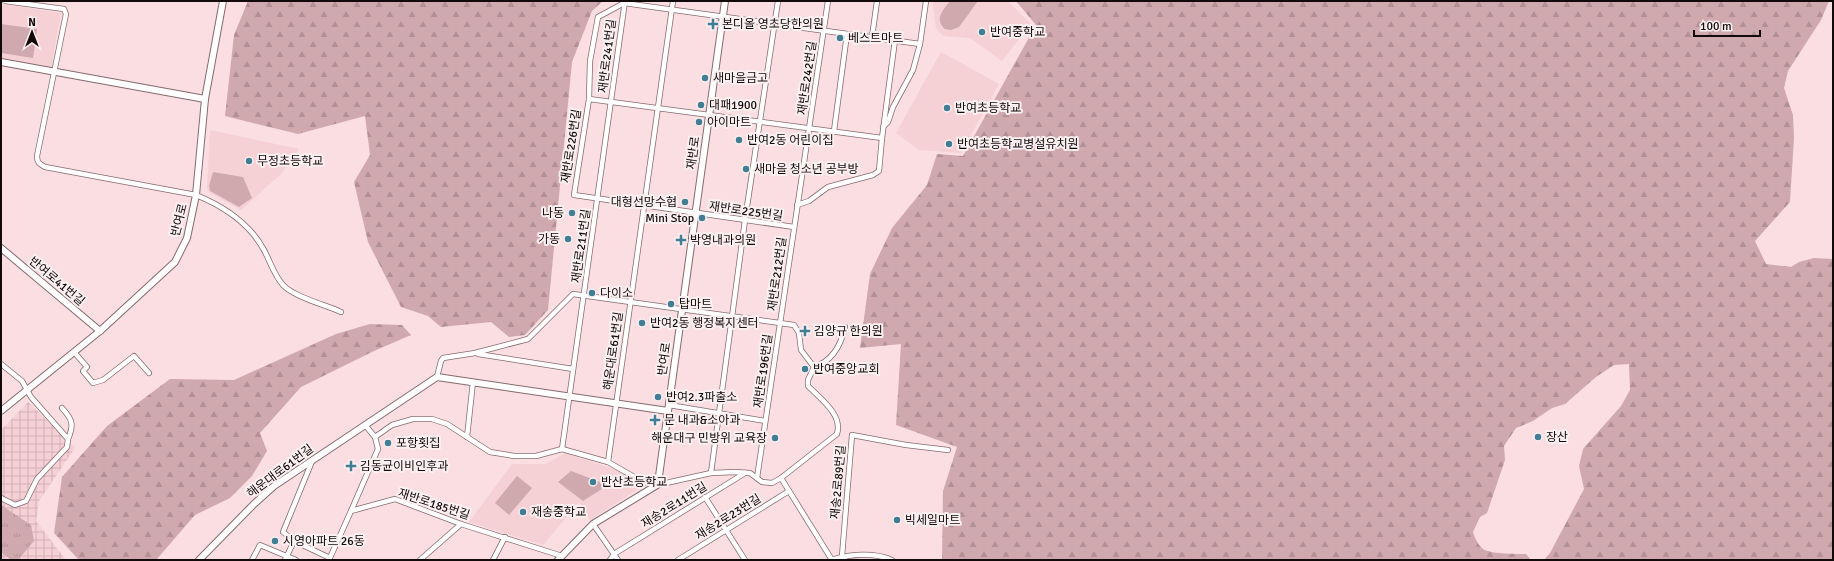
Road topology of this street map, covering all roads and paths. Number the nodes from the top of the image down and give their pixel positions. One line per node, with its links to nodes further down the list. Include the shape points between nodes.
1 (5, 1): 19 (street, via 64,9 66,14)
2 (222, 1): 20 (main road, 반여로)
3 (673, 1): 10 (street)
4 (725, 1): 11 (main road, 재반로)
5 (778, 1): 12 (street)
6 (828, 1): 13 (street, 재반로242번길)
7 (877, 1): 15 (street)
8 (926, 1): 17 (street)
9 (624, 2): 10 (street); 21 (street, 재반로241번길, via 598,16 590,61); 22 (street, 재반로241번길)
10 (672, 9): 11 (street); 23 (street)
11 (723, 16): 12 (street); 24 (main road, 재반로)
12 (775, 23): 13 (street); 25 (street)
13 (824, 30): 14 (street); 27 (street, 재반로242번길)
14 (848, 34): 15 (street); 28 (street)
15 (872, 37): 16 (street)
16 (895, 40): 17 (street); 26 (street)
17 (920, 44): 26 (street, via 913,70 888,122)
18 (1, 62): 19 (main road)
19 (53, 72): 20 (main road); 30 (street, via 37,156 39,164)
20 (205, 99): 30 (main road, 반여로)
21 (589, 99): 22 (street, 재반로241번길); 31 (street, 재반로226번길, via 574,195)
22 (611, 102): 23 (street, 재반로241번길); 31 (street)
23 (658, 108): 24 (street, 재반로241번길); 33 (street)
24 (710, 115): 25 (street, 재반로242번길); 34 (main road, 재반로)
25 (761, 122): 27 (street, 재반로242번길); 35 (street)
26 (883, 127): 29 (street)
27 (809, 128): 28 (street, 재반로242번길); 32 (street)
28 (834, 132): 29 (street, 재반로242번길)
29 (882, 138): 32 (street, via 879,171 873,175 828,187 809,201)
30 (196, 195): 41 (street, via 222,208 247,227 260,242 283,286); 45 (main road, 반여로, via 187,238 175,262)
31 (597, 199): 33 (street, 재반로226번길); 38 (street, 재반로211번길)
32 (797, 205): 36 (street)
33 (644, 206): 34 (street, 재반로226번길); 39 (street)
34 (695, 214): 35 (street, 재반로225번길); 40 (main road, 재반로)
35 (745, 220): 36 (street, 재반로225번길); 42 (street)
36 (794, 227): 43 (street, 재반로212번길)
37 (1, 248): 45 (main road, 반여로41번길)
38 (584, 296): 39 (street, 재반로211번길); 47 (street, 재반로211번길, via 573,294 528,339); 50 (street)
39 (631, 302): 40 (street, 재반로211번길); 56 (street, 해운대로61번길)
40 (682, 309): 42 (street, 재반로212번길); 58 (main road, 반여로)
41 (341, 312)
42 (732, 316): 43 (street, 재반로212번길); 60 (street)
43 (780, 323): 49 (street, 재반로212번길, via 794,325 801,350); 61 (street, 재반로196번길)
44 (845, 327): 49 (street, via 835,354)
45 (100, 331): 46 (main road, 반여로)
46 (74, 352): 51 (street, via 86,368 83,371 93,383 103,380 134,356); 54 (main road, 반여로)
47 (475, 353): 50 (street); 52 (street, 재반로211번길, via 443,358)
48 (1, 364): 54 (street)
49 (814, 367): 73 (street, via 808,386 837,418 837,434)
50 (573, 369): 55 (street)
51 (149, 373)
52 (438, 377): 53 (main road, 해운대로61번길); 62 (main road, 해운대로61번길)
53 (473, 382): 55 (main road, 해운대로61번길); 64 (street)
54 (28, 389): 59 (main road, 반여로); 65 (street, via 31,397)
55 (569, 396): 56 (main road, 해운대로61번길); 66 (street)
56 (616, 403): 58 (main road, 해운대로61번길); 69 (street, 해운대로61번길)
57 (62, 408): 65 (street, via 72,423 73,431)
58 (668, 408): 60 (street, 재반로196번길); 74 (main road)
59 (1, 411)
60 (719, 413): 61 (street, 재반로196번길); 70 (street)
61 (765, 421): 72 (street, 재반로196번길)
62 (365, 425): 63 (street); 68 (main road, 해운대로61번길)
63 (375, 437): 64 (street, via 392,425 421,418 443,422); 78 (street, via 378,449)
64 (466, 437): 66 (street, via 490,452 514,456 536,456)
65 (68, 439): 76 (street, via 67,447 37,478 26,501 15,505)
66 (562, 449): 69 (street)
67 (948, 450): 87 (street, 재송2로89번길, via 852,435)
68 (313, 459): 83 (street, via 283,532); 89 (main road, 해운대로61번길, via 274,486)
69 (608, 462): 74 (street, via 643,482)
70 (711, 473): 71 (street); 74 (street)
71 (745, 473): 72 (street); 77 (street, 재송2로11번길)
72 (757, 478): 73 (street, via 762,482 772,483)
73 (781, 478): 75 (street)
74 (656, 485): 80 (main road)
75 (789, 492): 81 (street, 재송2로23번길); 98 (street)
76 (1, 498)
77 (705, 498): 81 (street); 84 (street, 재송2로11번길)
78 (351, 511): 79 (street, 재반로185번길, via 395,499); 88 (street)
79 (461, 524): 82 (street, 재반로185번길); 92 (street)
80 (593, 524): 84 (street); 86 (main road)
81 (726, 530): 96 (street, 재송2로23번길); 97 (street)
82 (505, 537): 86 (street, 재반로185번길); 93 (street)
83 (294, 540): 85 (street); 88 (street)
84 (614, 554): 94 (street); 95 (street)
85 (286, 558): 90 (street, via 260,545); 91 (street)
86 (560, 558)
87 (844, 558): 98 (street); 99 (street, via 881,555)
88 (329, 559)
89 (200, 560)
90 (252, 560)
91 (296, 560)
92 (420, 560)
93 (493, 560)
94 (610, 560)
95 (618, 560)
96 (678, 560)
97 (745, 560)
98 (831, 560)
99 (892, 560)

